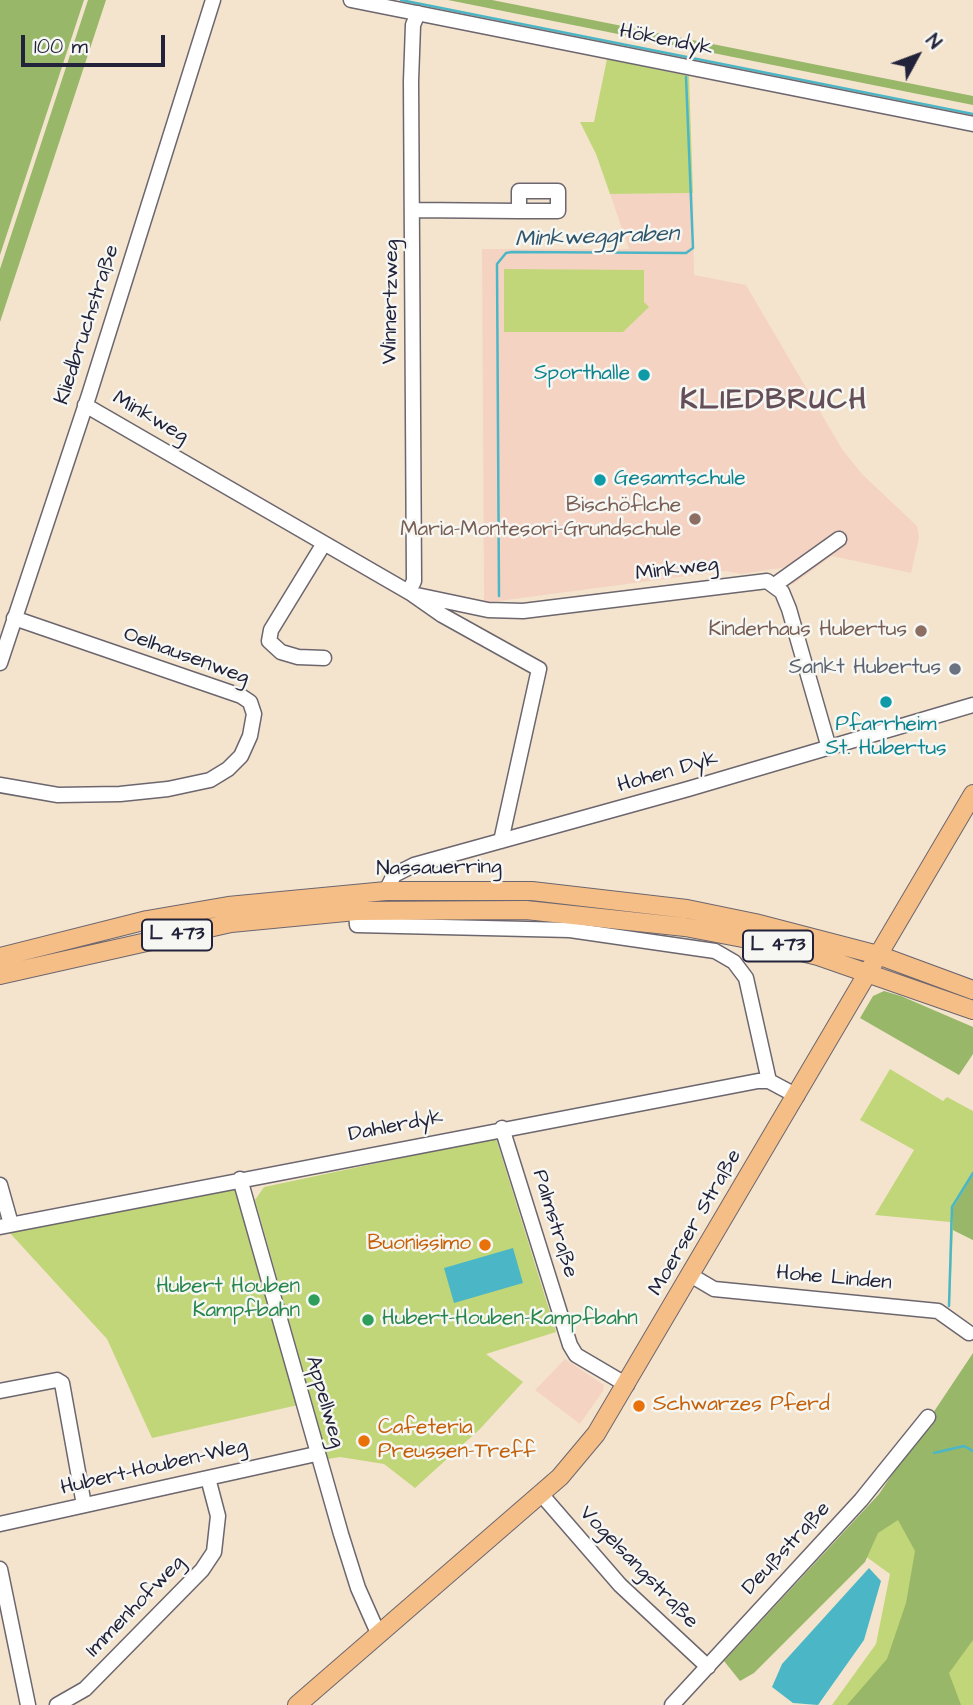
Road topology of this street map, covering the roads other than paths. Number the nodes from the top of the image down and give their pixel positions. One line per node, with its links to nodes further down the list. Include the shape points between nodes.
1 (213, 0): 7 (street, Kliedbruchstraße)
2 (351, 0): 3 (street, Hökendyk)
3 (418, 13): 4 (street, Hökendyk); 5 (street, Winnertzweg, via 413,25 411,81)
4 (973, 124)
5 (414, 210): 6 (street); 11 (street, Winnertzweg)
6 (519, 211)
7 (85, 405): 9 (street, Minkweg); 12 (street, Kliedbruchstraße)
8 (839, 538): 10 (street)
9 (323, 545): 11 (street, Minkweg); 13 (street, via 271,630 269,641 281,652)
10 (776, 584): 11 (street, Minkweg, via 752,581 523,611 488,610); 16 (street, via 789,609)
11 (411, 592): 20 (street, Minkweg, via 442,615 539,669)
12 (15, 618): 14 (street, Kliedbruchstraße); 17 (street, Oelhausenweg, via 241,696 250,702 254,714 241,756 210,780 120,794 58,795)
13 (324, 658)
14 (0, 663)
15 (972, 706): 16 (street, Hohen Dyk)
16 (829, 748): 20 (street, Hohen Dyk)
17 (0, 785)
18 (973, 794): 19 (main road, Moerser Straße)
19 (966, 818): 23 (main road, Moerser Straße)
20 (501, 841): 21 (street, Hohen Dyk, via 414,865 394,875)
21 (386, 891): 23 (main road, Nassauerring / L 473, via 533,891 687,909); 24 (main road, Nassauerring / L 473, via 214,908)
22 (357, 918): 25 (main road, Nassauerring / L 473, via 526,910 607,917 753,940); 26 (main road, Nassauerring / L 473, via 231,923); 29 (street, Nassauerring, via 570,930 715,951 734,962 746,978)
23 (878, 955): 25 (main road, Moerser Straße); 27 (main road, L 473)
24 (0, 957)
25 (869, 973): 28 (main road, L 473); 30 (main road, Moerser Straße)
26 (0, 975)
27 (973, 990)
28 (973, 1010)
29 (769, 1081): 30 (street); 31 (street, Dahlerdyk)
30 (797, 1096): 35 (main road, Moerser Straße)
31 (502, 1128): 32 (street, Dahlerdyk); 37 (street, Palmstraße, via 570,1345 576,1355)
32 (240, 1179): 34 (street, Dahlerdyk); 40 (street, Appellweg)
33 (0, 1185): 34 (street)
34 (6, 1226)
35 (692, 1276): 36 (street, Hohe Linden, via 714,1289 938,1311); 37 (main road, Moerser Straße)
36 (969, 1333)
37 (627, 1384): 42 (main road, Moerser Straße, via 579,1457)
38 (0, 1391): 43 (street, via 57,1380 62,1383)
39 (928, 1418): 47 (street, Deußstraße, via 861,1500)
40 (316, 1454): 41 (street, Hubert-Houben-Weg); 46 (street, Appellweg, via 358,1588)
41 (208, 1478): 43 (street, Hubert-Houben-Weg); 49 (street, Immenhofweg, via 218,1516 214,1552 202,1570 85,1689)
42 (541, 1494): 46 (main road, Moerser Straße); 47 (street, Vogelsangstraße, via 620,1585)
43 (84, 1505): 44 (street, Hubert-Houben-Weg)
44 (0, 1524)
45 (0, 1569): 48 (street)
46 (379, 1633): 50 (main road, Moerser Straße)
47 (708, 1667): 51 (street, Deußstraße)
48 (28, 1705)
49 (57, 1705)
50 (297, 1705)
51 (672, 1705)

